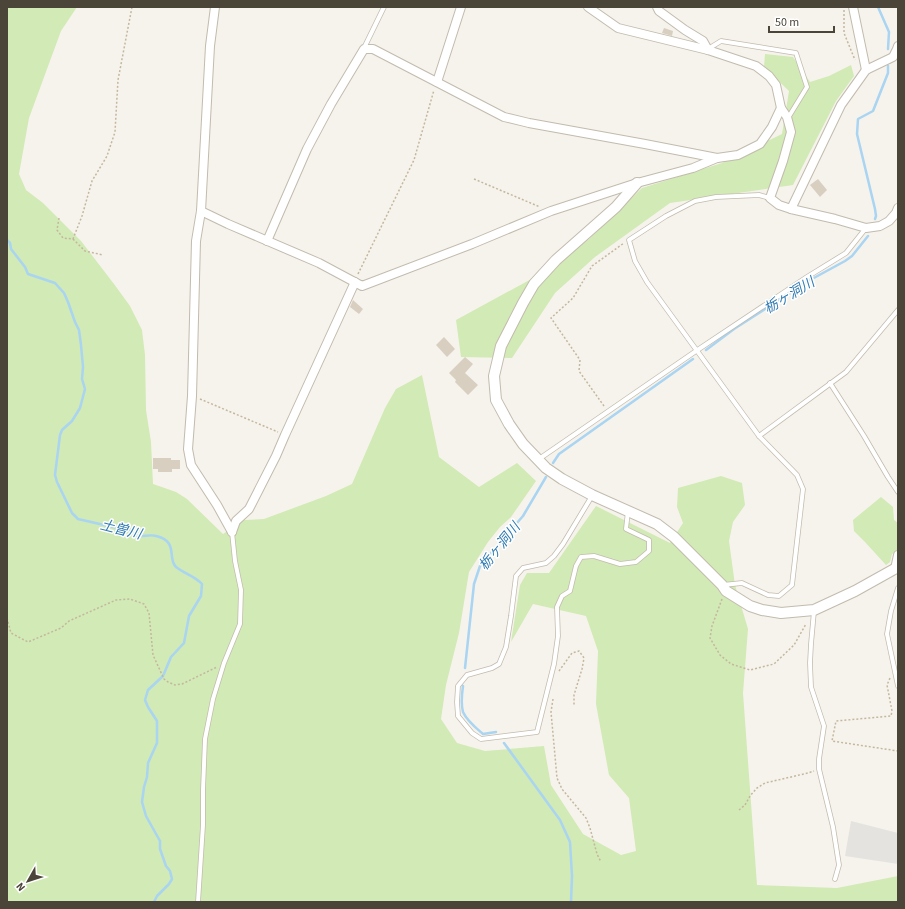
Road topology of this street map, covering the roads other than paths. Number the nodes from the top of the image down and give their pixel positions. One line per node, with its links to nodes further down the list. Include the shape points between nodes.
1 (215, 7): 18 (street, via 210,46)
2 (384, 7): 8 (lane)
3 (461, 7): 11 (street)
4 (588, 7): 9 (street, via 618,28)
5 (657, 7): 9 (street, via 703,41)
6 (853, 7): 10 (street)
7 (898, 46): 10 (street, via 893,57)
8 (364, 49): 11 (street, via 373,49); 21 (street, via 307,149)
9 (708, 50): 12 (street, via 756,66 769,76 776,85); 13 (lane, via 721,41 796,53 807,88)
10 (866, 70): 17 (street, via 841,105)
11 (437, 82): 14 (street, via 504,117)
12 (781, 108): 13 (street); 14 (street, via 760,144 738,155)
13 (787, 119): 16 (street, via 791,132)
14 (717, 158): 15 (street, via 693,168)
15 (637, 183): 22 (street, via 551,211 362,286); 27 (street, via 616,207 556,260 534,284 501,346 494,376 496,400 509,424)
16 (770, 198): 17 (street, via 779,205); 24 (lane, via 759,195 716,197 695,201 629,240 635,261 647,282)
17 (791, 209): 20 (street)
18 (201, 211): 21 (street); 31 (street, via 196,241 188,449 191,465)
19 (897, 213): 20 (street, via 880,226)
20 (866, 228): 24 (lane, via 846,254)
21 (267, 241): 22 (street, via 319,263)
22 (355, 282): 31 (street, via 276,456 249,510 236,521)
23 (898, 310): 25 (lane, via 846,372)
24 (696, 351): 26 (lane); 27 (lane)
25 (830, 383): 26 (lane); 28 (lane)
26 (758, 436): 34 (lane, via 797,475 803,489 792,585 779,596 768,595 742,583)
27 (537, 460): 29 (street, via 562,479)
28 (898, 492)
29 (592, 495): 30 (street); 30 (lane, via 554,556 546,563 523,568 516,576 506,647 499,664 467,675 458,686 458,716 472,733 481,739 537,732 554,664 558,636 557,607 562,596 570,591 581,557 594,556 620,564 636,562 649,551 649,540 626,529)
30 (628, 511): 34 (street, via 657,524 674,537)
31 (232, 532): 39 (lane, via 241,590 240,624 213,699 205,739)
32 (898, 556): 33 (street)
33 (896, 568): 36 (street)
34 (724, 588): 36 (street, via 750,606 762,610 780,613)
35 (898, 588): 37 (lane, via 887,634)
36 (814, 610): 38 (lane, via 811,687 824,726 819,769 839,865)
37 (898, 686)
38 (836, 879)
39 (198, 902)

